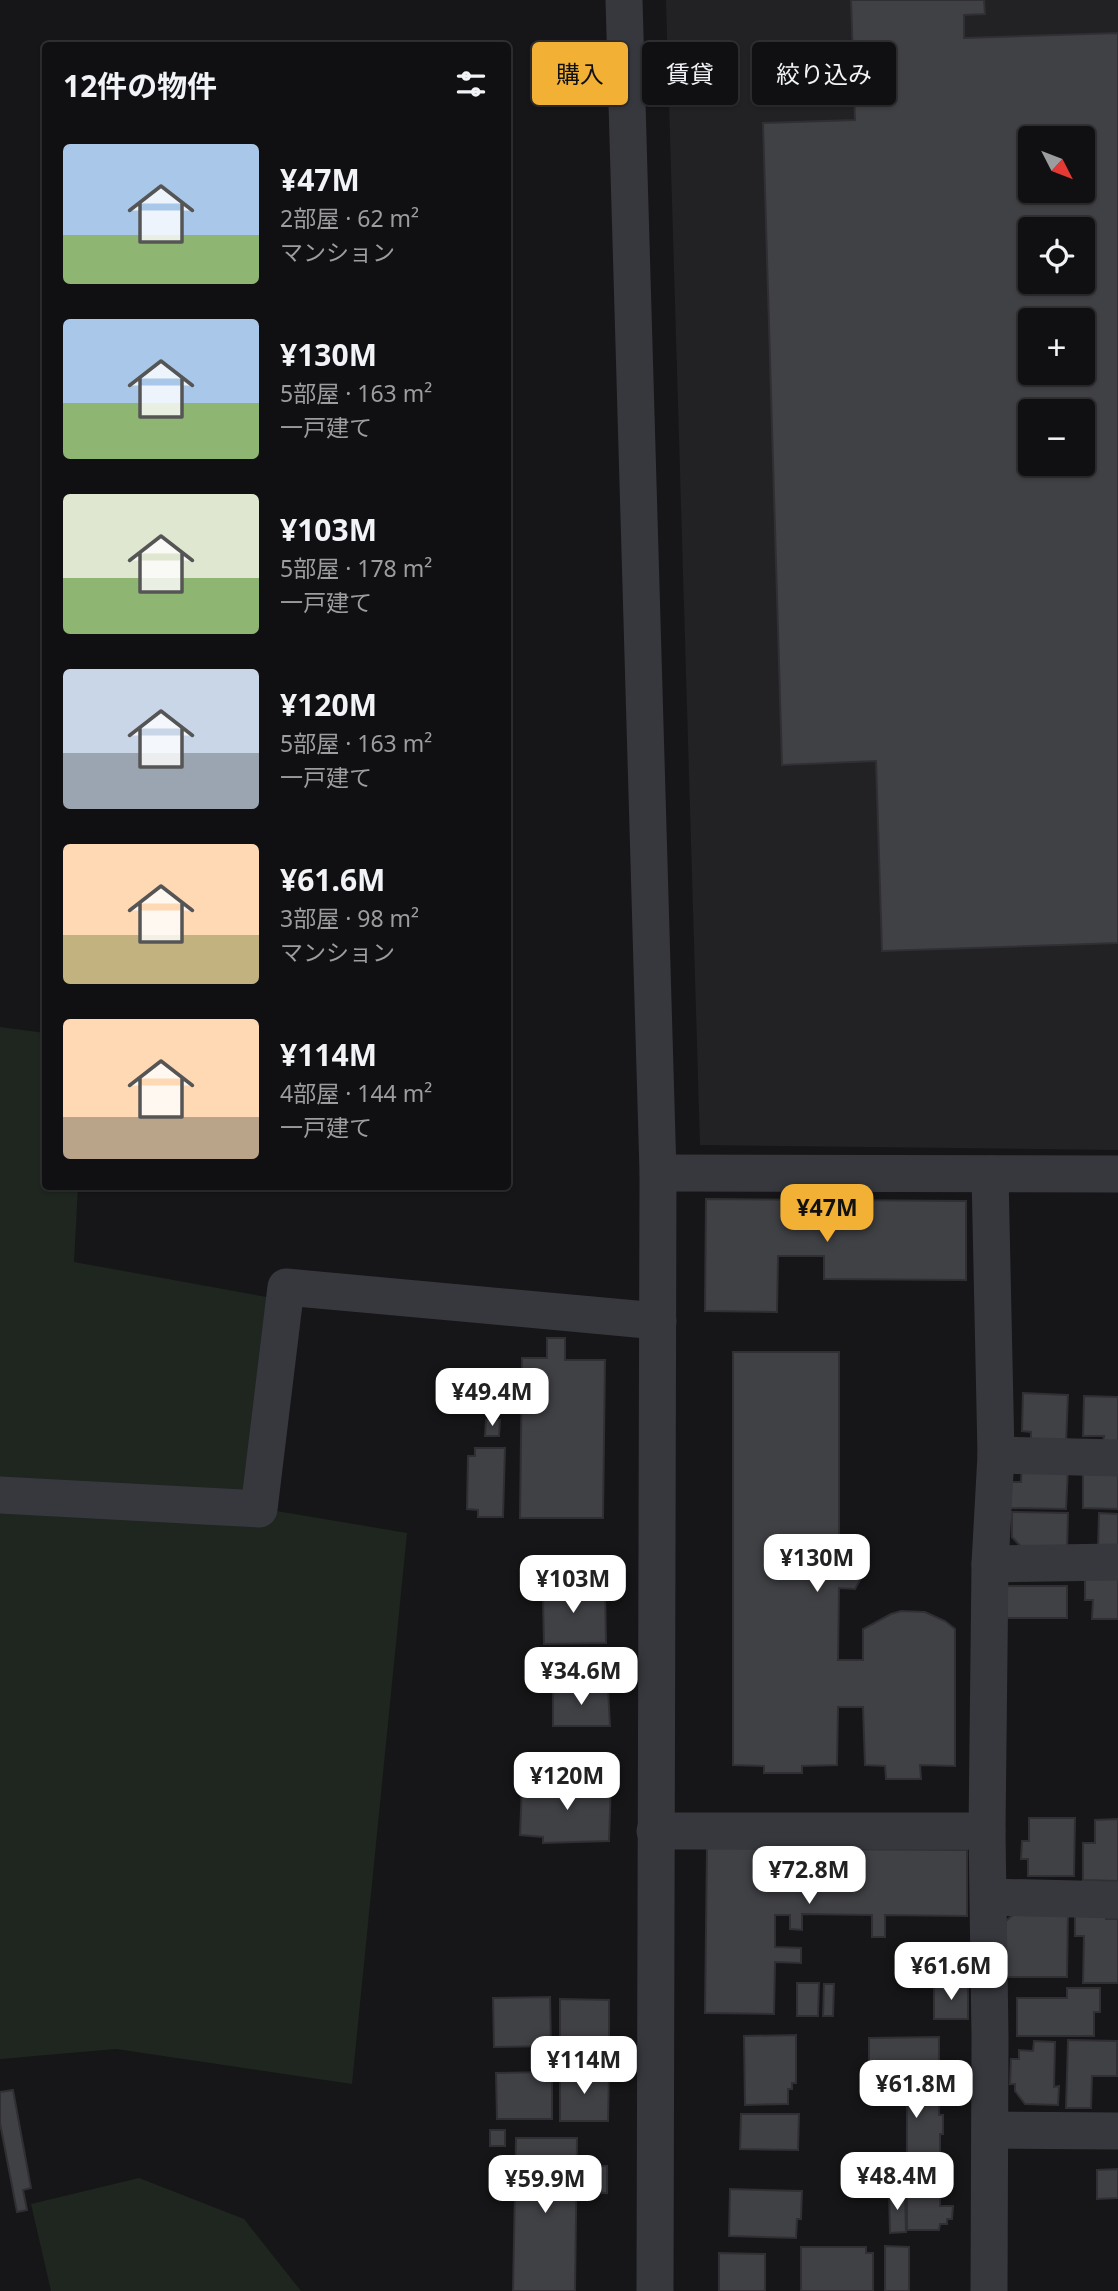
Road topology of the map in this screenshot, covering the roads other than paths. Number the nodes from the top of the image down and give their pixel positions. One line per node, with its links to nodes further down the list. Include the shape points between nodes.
1 (624, 0): 2 (street)
2 (658, 1173): 3 (street); 5 (street)
3 (990, 1174): 4 (street); 6 (street)
4 (1118, 1174)
5 (658, 1321): 8 (street, via 286,1287 259,1509); 11 (street)
6 (996, 1455): 7 (street); 10 (street)
7 (1118, 1458)
8 (0, 1495)
9 (1118, 1562): 10 (street)
10 (990, 1563): 12 (street)
11 (655, 1831): 12 (street); 17 (street)
12 (987, 1831): 13 (street)
13 (989, 1897): 14 (street); 15 (street)
14 (1118, 1900)
15 (990, 2130): 16 (street); 18 (street)
16 (1118, 2131)
17 (655, 2291)
18 (989, 2291)

